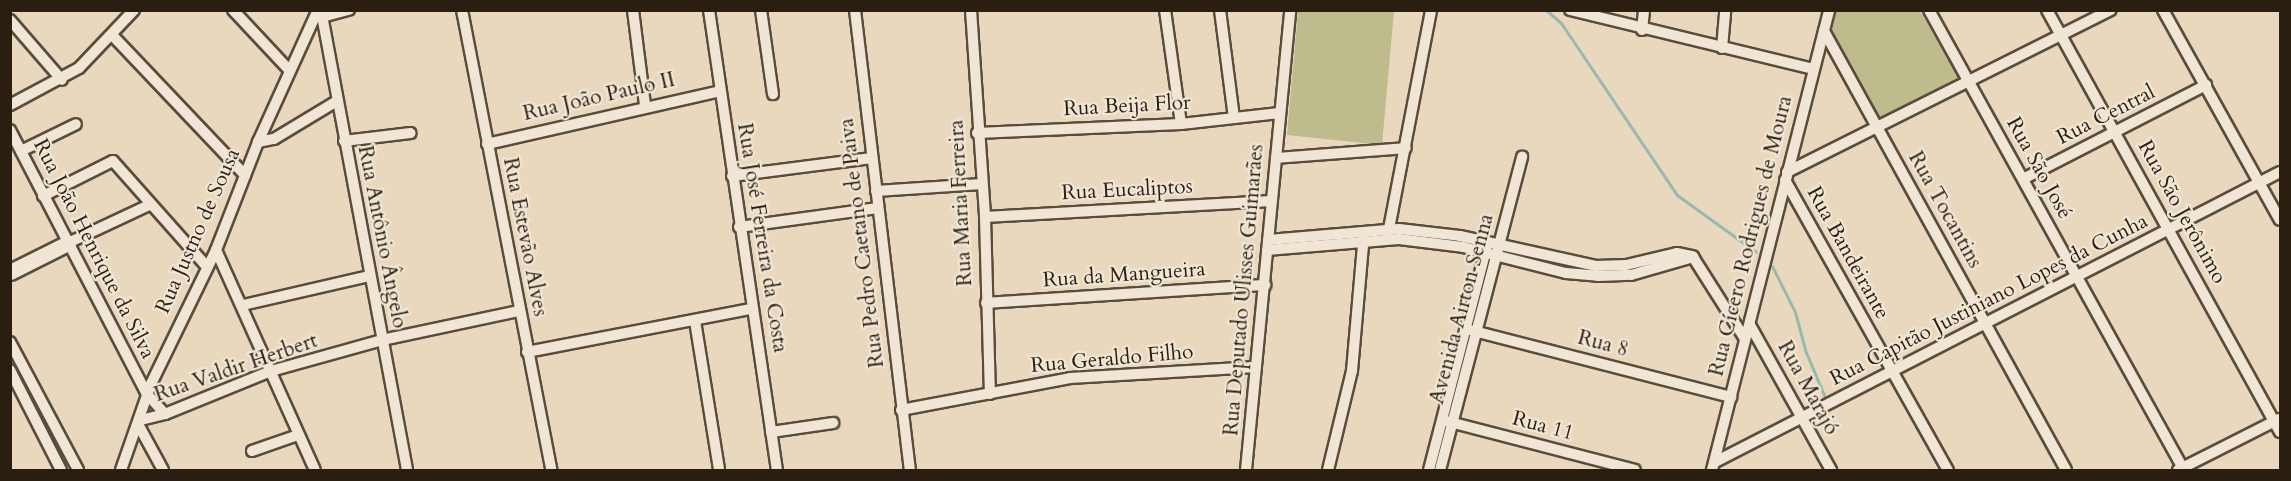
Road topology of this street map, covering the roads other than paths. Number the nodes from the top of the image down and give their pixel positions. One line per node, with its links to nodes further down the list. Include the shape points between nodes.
1 (134, 10): 26 (street)
2 (233, 10): 30 (street)
3 (349, 10): 22 (street)
4 (462, 10): 50 (street, Rua Estevão Alves)
5 (633, 10): 38 (street)
6 (709, 10): 34 (street, Rua José Ferreira da Costa)
7 (761, 10): 35 (street)
8 (855, 10): 54 (street, Rua Pedro Caetano de Paiva)
9 (970, 10): 46 (street, Rua Maria Ferreira)
10 (1165, 10): 42 (street)
11 (1220, 10): 40 (street)
12 (1290, 10): 39 (street, Rua Deputado Ulisses Guimarães)
13 (1431, 10): 51 (street)
14 (1570, 10): 24 (street)
15 (1644, 10): 24 (street)
16 (1725, 10): 28 (street)
17 (1829, 10): 25 (street, Rua Cícero Rodrigues de Moura)
18 (1929, 10): 32 (street, Rua São José)
19 (2047, 10): 27 (street, Rua São Jerônimo)
20 (2111, 10): 27 (street)
21 (2163, 10): 33 (street)
22 (320, 12): 30 (street, Rua Justno de Sousa); 36 (street, Rua Antônio Ângelo)
23 (10, 21): 31 (street)
24 (1642, 30): 28 (street)
25 (1824, 31): 29 (street, Rua Cícero Rodrigues de Moura); 43 (street, Rua Tocantins)
26 (112, 36): 31 (street); 57 (street)
27 (2062, 36): 32 (street); 47 (street, Rua São Jerônimo)
28 (1722, 48): 29 (street)
29 (1813, 69): 59 (street, Rua Cícero Rodrigues de Moura)
30 (290, 71): 49 (street, Rua Justno de Sousa)
31 (62, 80): 37 (street)
32 (1969, 82): 43 (street); 60 (street, Rua São José)
33 (2206, 85): 47 (street, Rua Central); 61 (street)
34 (720, 91): 38 (street, Rua João Paulo II); 58 (street, Rua José Ferreira da Costa)
35 (773, 94)
36 (337, 101): 48 (street, Rua Antônio Ângelo); 49 (street, via 274,139)
37 (10, 105)
38 (645, 105): 50 (street, Rua João Paulo II)
39 (1279, 113): 40 (street, Rua Beija Flor); 55 (street, Rua Deputado Ulisses Guimarães)
40 (1234, 118): 42 (street, Rua Beija Flor)
41 (76, 124): 52 (street)
42 (1180, 124): 46 (street, Rua Beija Flor)
43 (1877, 127): 59 (street); 88 (street, Rua Tocantins)
44 (10, 130): 52 (street, Rua João Henrique da Silva)
45 (411, 133): 48 (street)
46 (977, 133): 62 (street, Rua Maria Ferreira)
47 (2117, 133): 60 (street, Rua Central); 71 (street, Rua São Jerônimo)
48 (344, 141): 80 (street, Rua Antônio Ângelo)
49 (258, 142): 57 (street, Rua Justno de Sousa)
50 (487, 144): 86 (street, Rua Estevão Alves)
51 (1406, 148): 55 (street); 72 (street)
52 (21, 151): 64 (street, Rua João Henrique da Silva)
53 (1522, 157): 76 (street, Avenida Airton Senna)
54 (872, 158): 58 (street); 63 (street, Rua Pedro Caetano de Paiva)
55 (1276, 158): 65 (street, Rua Deputado Ulisses Guimarães)
56 (2280, 172): 61 (street, Rua Capitão Justiniano Lopes da Cunha)
57 (245, 175): 77 (street, Rua Justno de Sousa)
58 (732, 176): 70 (street, Rua José Ferreira da Costa)
59 (1786, 176): 89 (street, Rua Cícero Rodrigues de Moura); 99 (street, Rua Bandeirante)
60 (2023, 179): 81 (street, Rua São José)
61 (2259, 183): 69 (street); 71 (street, Rua Capitão Justiniano Lopes da Cunha)
62 (982, 184): 63 (street); 68 (street, Rua Maria Ferreira)
63 (876, 191): 67 (street, Rua Pedro Caetano de Paiva)
64 (43, 196): 66 (street, via 109,161 119,164); 74 (street, Rua João Henrique da Silva)
65 (1272, 201): 68 (street, Rua Eucaliptos); 75 (street, Rua Deputado Ulisses Guimarães)
66 (149, 205): 74 (street); 78 (street)
67 (878, 208): 70 (street); 104 (street, Rua Pedro Caetano de Paiva)
68 (985, 217): 83 (street, Rua Maria Ferreira)
69 (2280, 220)
70 (739, 227): 85 (street, Rua José Ferreira da Costa)
71 (2169, 230): 81 (street, Rua Capitão Justiniano Lopes da Cunha); 108 (street, Rua São Jerônimo)
72 (1388, 233): 73 (street); 76 (street)
73 (1364, 235): 75 (street); 129 (street, via 1352,371)
74 (68, 243): 79 (street); 100 (street, Rua João Henrique da Silva)
75 (1268, 245): 82 (street, Rua Deputado Ulisses Guimarães)
76 (1492, 248): 90 (street, Avenida Airton Senna); 91 (street, via 1566,273 1598,276 1631,275 1693,256)
77 (216, 250): 78 (street, Rua Justno de Sousa); 84 (street)
78 (207, 267): 100 (street, Rua Justno de Sousa)
79 (10, 272)
80 (370, 276): 84 (street); 92 (street, Rua Antônio Ângelo)
81 (2078, 276): 88 (street, Rua Capitão Justiniano Lopes da Cunha); 118 (street, Rua São José)
82 (1265, 285): 83 (street, Rua da Mangueira); 96 (street, Rua Deputado Ulisses Guimarães)
83 (986, 303): 101 (street, Rua Maria Ferreira)
84 (243, 305): 98 (street)
85 (751, 309): 87 (street); 112 (street, Rua José Ferreira da Costa)
86 (518, 311): 92 (street, Rua Valdir Herbert); 94 (street, Rua Estevão Alves)
87 (695, 321): 94 (street); 126 (street)
88 (1984, 323): 99 (street, Rua Capitão Justiniano Lopes da Cunha); 135 (street, Rua Tocantins)
89 (1750, 325): 91 (street, Rua Cícero Rodrigues de Moura); 107 (street, Rua Marajó)
90 (1472, 330): 102 (street, Rua 8); 109 (street, Avenida Airton Senna)
91 (1745, 339): 102 (street, Rua Cícero Rodrigues de Moura)
92 (382, 340): 98 (street, Rua Valdir Herbert); 124 (street, Rua Antônio Ângelo)
93 (10, 342): 95 (street)
94 (527, 352): 125 (street, Rua Estevão Alves)
95 (14, 358): 103 (street)
96 (1256, 367): 101 (street, Rua Geraldo Filho, via 1070,378); 117 (street, Rua Deputado Ulisses Guimarães)
97 (10, 370): 106 (street)
98 (271, 371): 105 (street, Rua Valdir Herbert); 114 (street)
99 (1892, 371): 107 (street, Rua Capitão Justiniano Lopes da Cunha); 134 (street, Rua Bandeirante)
100 (147, 394): 105 (street, Rua João Henrique da Silva); 110 (street, Rua Justno de Sousa)
101 (990, 394): 104 (street, Rua Geraldo Filho)
102 (1731, 397): 116 (street, Rua Cícero Rodrigues de Moura)
103 (46, 409): 106 (street); 120 (street)
104 (901, 410): 128 (street, Rua Pedro Caetano de Paiva)
105 (165, 414): 110 (street, Rua Valdir Herbert)
106 (35, 415): 119 (street)
107 (1802, 417): 116 (street, Rua Capitão Justiniano Lopes da Cunha); 133 (street, Rua Marajó)
108 (2278, 420): 113 (street, Rua São Jerônimo); 118 (street)
109 (1447, 422): 130 (street, Avenida Airton Senna); 131 (street, Avenida Airton Senna); 132 (street, Rua 11)
110 (140, 423): 121 (street, Rua Justno de Sousa); 122 (street)
111 (833, 423): 112 (street)
112 (771, 432): 127 (street, Rua José Ferreira da Costa)
113 (2280, 432)
114 (298, 435): 115 (street); 123 (street)
115 (252, 451)
116 (1713, 466)
117 (1247, 470)
118 (2182, 470)
119 (61, 471)
120 (78, 471)
121 (121, 471)
122 (163, 471)
123 (315, 471)
124 (407, 471)
125 (551, 471)
126 (719, 471)
127 (777, 471)
128 (910, 471)
129 (1328, 471)
130 (1429, 471)
131 (1440, 471)
132 (1635, 471)
133 (1831, 471)
134 (1947, 471)
135 (2066, 471)

